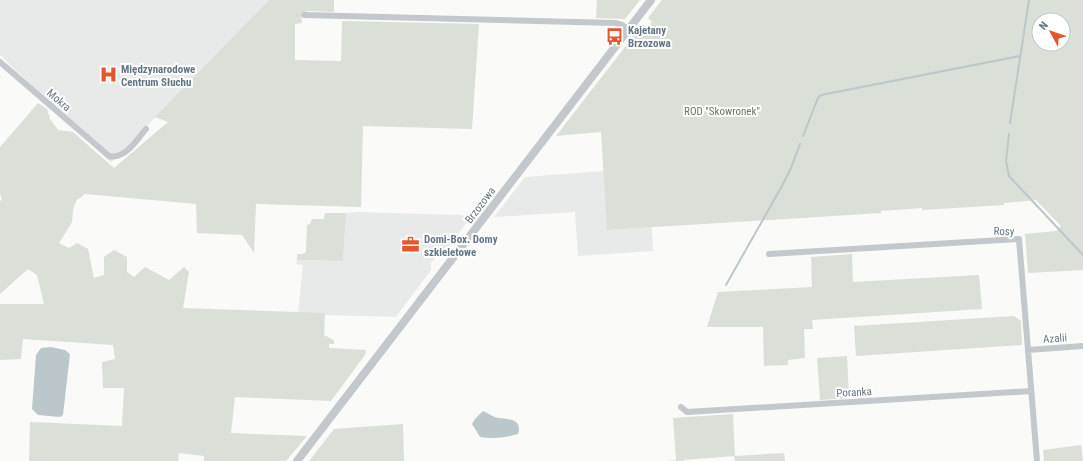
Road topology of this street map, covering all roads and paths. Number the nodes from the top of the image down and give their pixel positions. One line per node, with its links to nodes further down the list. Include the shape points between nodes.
1 (651, 0): 3 (street, Brzozowa)
2 (304, 15): 3 (street, via 615,23)
3 (628, 29): 11 (street, Brzozowa)
4 (0, 62): 5 (street, Mokra, via 112,157 124,153)
5 (146, 129)
6 (769, 254): 8 (street, Rosy, via 1019,239)
7 (1083, 346): 8 (street, Azalii)
8 (1028, 350): 9 (street, Rosy)
9 (1031, 391): 10 (street, Poranka, via 687,412); 12 (street, Rosy)
10 (680, 407)
11 (297, 461)
12 (1037, 461)

